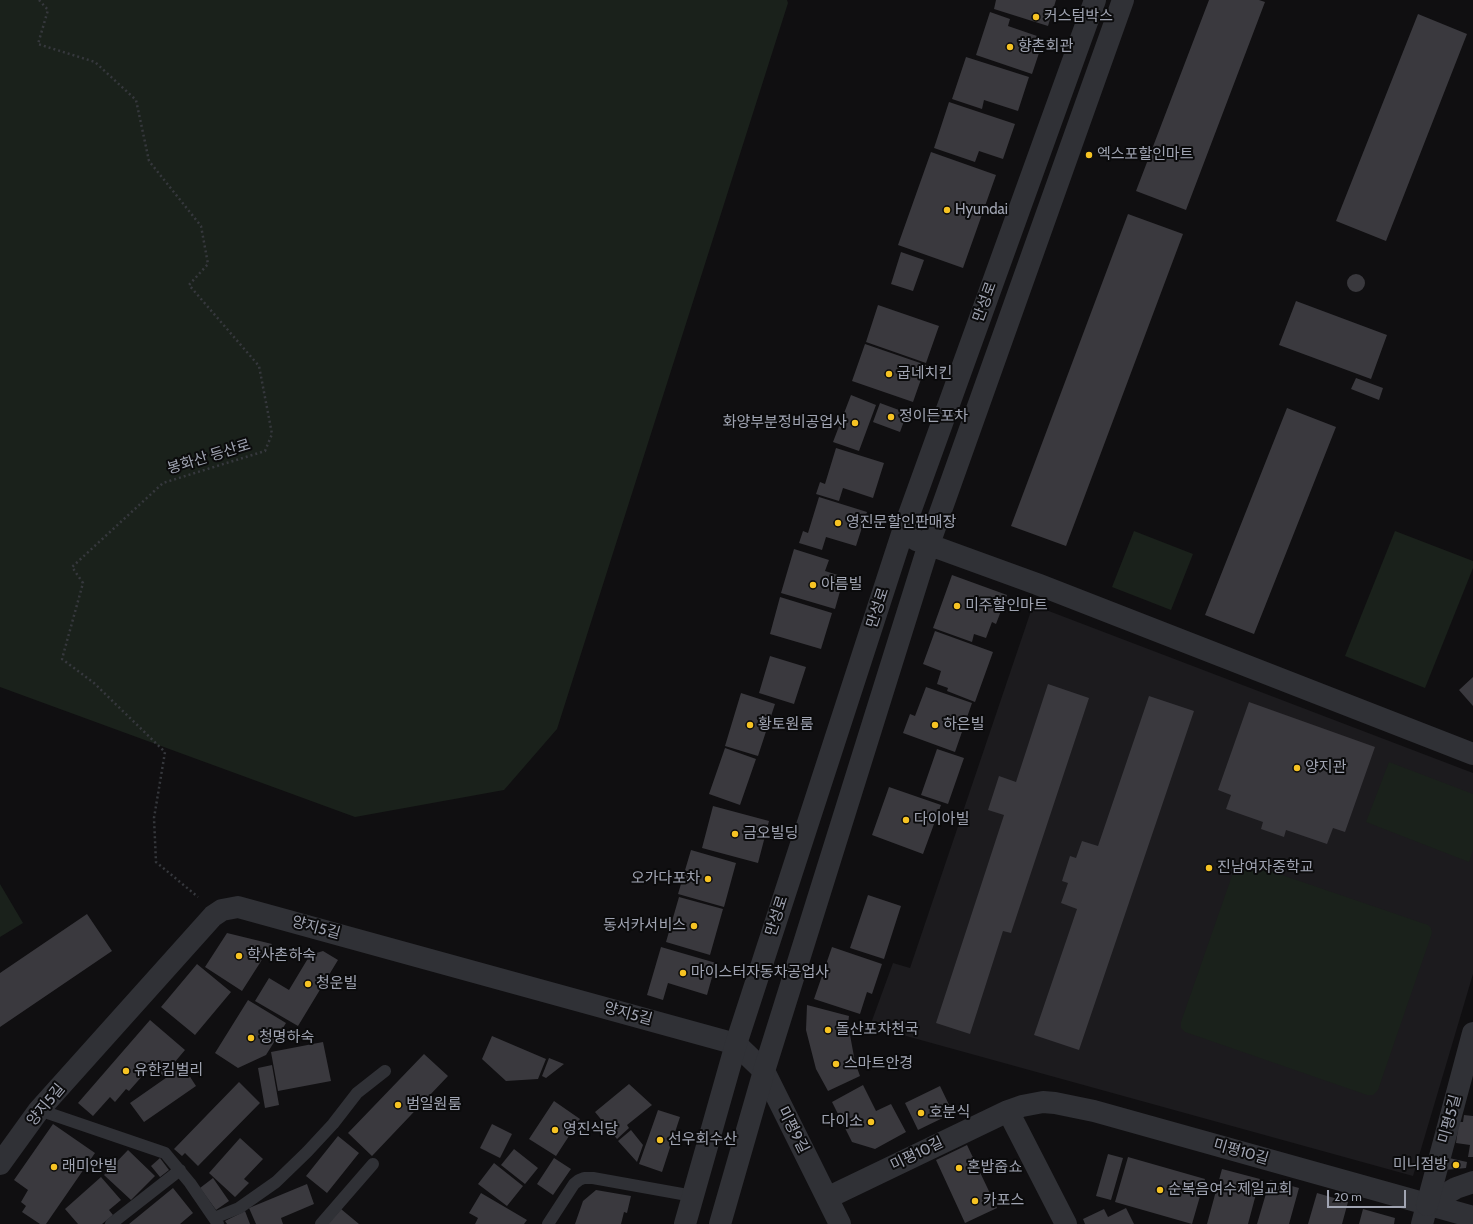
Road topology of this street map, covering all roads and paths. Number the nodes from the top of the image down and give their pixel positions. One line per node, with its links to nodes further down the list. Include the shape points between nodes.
1 (39, 0): 7 (path, 봉화산 등산로, via 48,10 38,44 95,62 136,100 149,161 201,226 208,264 189,285 259,366 272,434 265,451 163,483 72,567 83,583 62,659 94,683 165,752 154,818 156,862)
2 (1095, 0): 4 (street, 만성로)
3 (1123, 0): 5 (street, 만성로)
4 (902, 534): 5 (street); 9 (street, 만성로)
5 (929, 544): 6 (street); 11 (street, 만성로)
6 (1473, 754)
7 (217, 912): 9 (street, 양지5길, via 243,908); 12 (street, 양지5길)
8 (1473, 1033): 20 (street, 미평5길)
9 (736, 1044): 11 (street, 미평9길); 18 (street, 만성로)
10 (385, 1071): 22 (lane, via 357,1093 333,1124 276,1182)
11 (764, 1071): 19 (street, 미평9길); 27 (street, 만성로)
12 (40, 1110): 14 (street, 양지5길); 16 (lane, via 162,1152)
13 (1008, 1111): 19 (street, 미평10길); 20 (street, 미평10길, via 1043,1102 1094,1111); 29 (street)
14 (0, 1164)
15 (373, 1164): 24 (lane)
16 (180, 1170): 22 (lane); 23 (lane)
17 (1473, 1182): 20 (street, via 1456,1188)
18 (693, 1196): 25 (lane, via 584,1178 574,1184); 26 (street, 만성로)
19 (827, 1198): 28 (street, 미평9길)
20 (1424, 1214): 21 (street, 미평10길)
21 (1473, 1218)
22 (216, 1221)
23 (111, 1224)
24 (321, 1224)
25 (548, 1224)
26 (685, 1224)
27 (720, 1224)
28 (840, 1224)
29 (1066, 1224)

